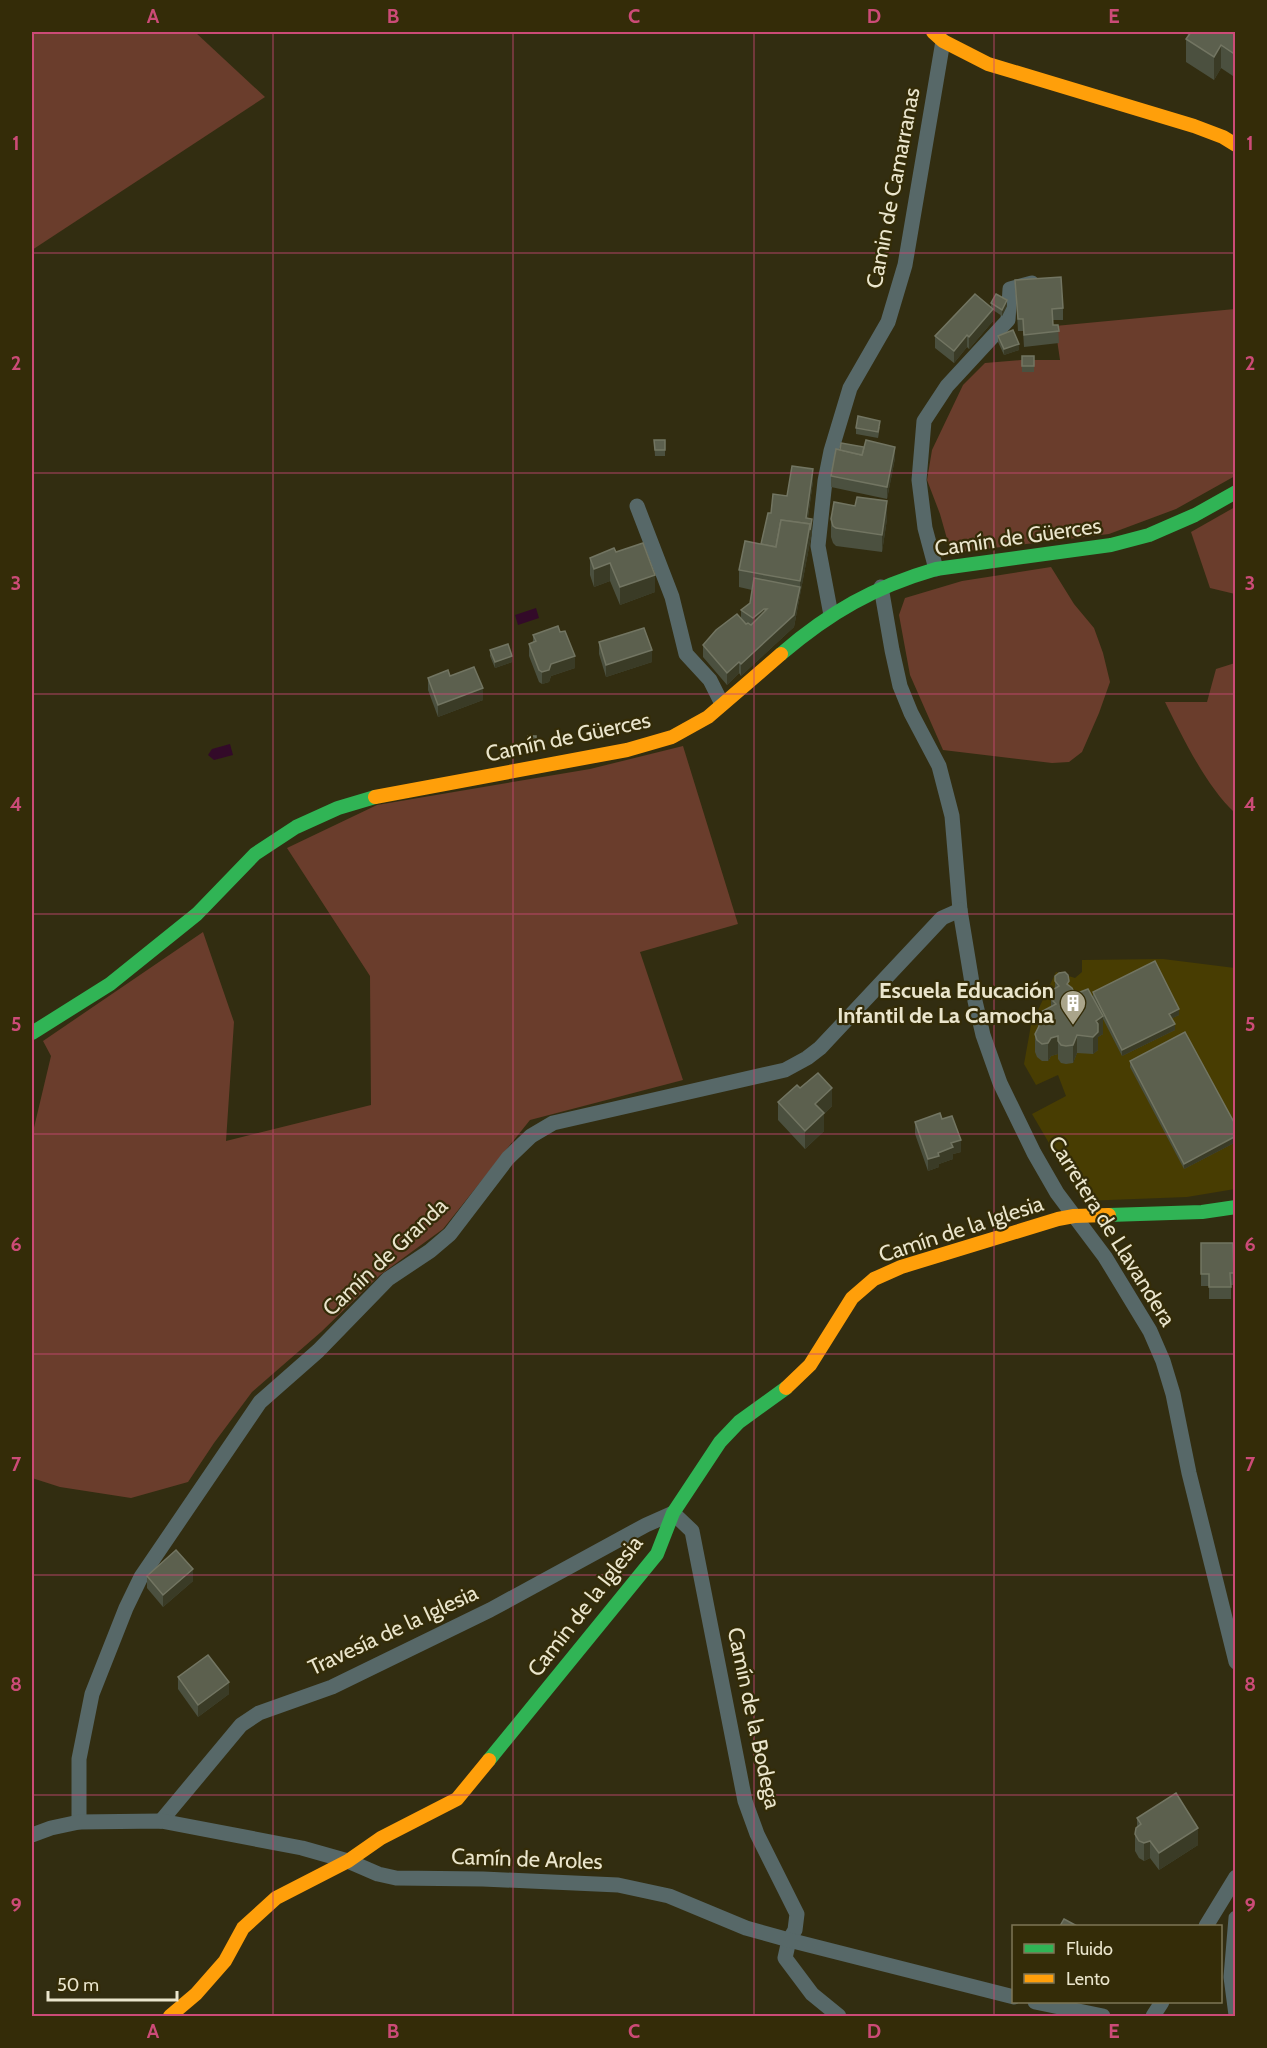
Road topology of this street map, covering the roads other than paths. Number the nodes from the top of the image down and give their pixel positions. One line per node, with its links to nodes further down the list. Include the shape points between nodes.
1 (938, 36): 2 (street, via 988,64 1194,126); 8 (street, Camin de Camarranas, via 905,265 888,322 850,388 825,481 818,546)
2 (1236, 145)
3 (1033, 283): 6 (street, via 1010,289 1008,320 947,386 924,421 919,480 925,528)
4 (1236, 492): 6 (street, Camín de Güerces, via 1149,535 1110,545)
5 (637, 506): 9 (street, via 672,597 686,654 710,680)
6 (936, 569): 7 (street, Camín de Güerces)
7 (881, 587): 8 (street, Camín de Güerces); 10 (street, Carretera de Llavandera, via 900,686 939,766 952,816)
8 (831, 615): 9 (street, Camín de Güerces)
9 (722, 704): 11 (street, Camín de Güerces, via 708,717 672,737 627,750 388,793 338,808 296,827 255,855 197,914 110,984)
10 (960, 910): 13 (street, Carretera de Llavandera, via 983,1035 1000,1083 1034,1153); 16 (street, Camín de Granda, via 942,918 807,1058 784,1070 553,1123 531,1136 508,1158 450,1234 388,1279 318,1351 260,1402 141,1577 126,1608 92,1694 79,1759)
11 (32, 1033)
12 (1236, 1207): 13 (street, Camín de la Iglesia, via 1202,1212)
13 (1074, 1216): 14 (street, Camín de la Iglesia, via 901,1267 874,1279 852,1298 810,1365 720,1442); 15 (street, Carretera de Llavandera, via 1105,1257 1163,1361)
14 (673, 1513): 17 (street, Travesía de la Iglesia, via 490,1610 332,1687 259,1713 241,1725); 19 (street, Camín de la Iglesia, via 657,1554 458,1799 381,1838); 23 (street, Camín de la Bodega, via 692,1531 745,1802 797,1914)
15 (1236, 1662)
16 (80, 1821): 17 (street, Camín de Aroles); 18 (street, Camín de Aroles)
17 (161, 1821): 19 (street, Camín de Aroles, via 302,1848)
18 (32, 1835)
19 (348, 1861): 23 (street, Camín de Aroles, via 396,1878 618,1885 669,1896 747,1928); 28 (street, Camín de la Iglesia, via 276,1898 243,1928 225,1961 196,1994)
20 (1236, 1877): 22 (street)
21 (1236, 1918): 27 (street, via 1231,1977)
22 (1207, 1925)
23 (789, 1940): 24 (street, Camín de Aroles); 29 (street, Camín de la Bodega, via 785,1958 812,1994)
24 (1012, 1996)
25 (1044, 2003): 30 (street)
26 (1161, 2003): 31 (street)
27 (1236, 2015)
28 (170, 2016)
29 (839, 2016)
30 (1103, 2016)
31 (1153, 2016)

